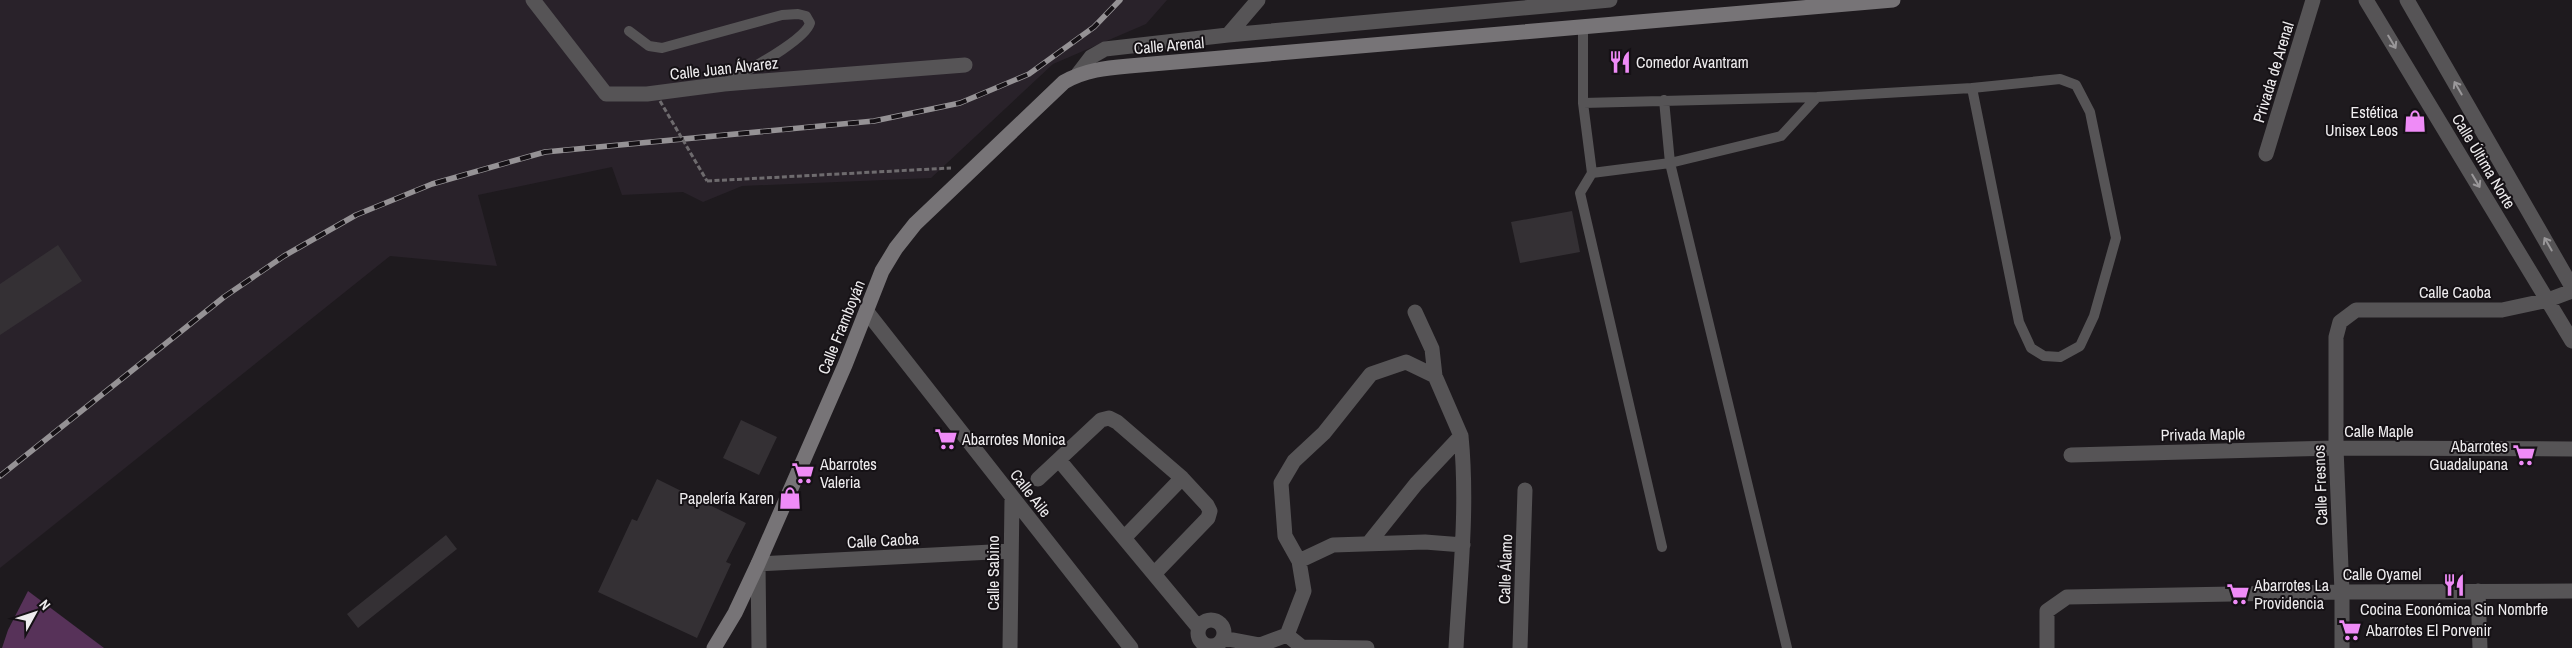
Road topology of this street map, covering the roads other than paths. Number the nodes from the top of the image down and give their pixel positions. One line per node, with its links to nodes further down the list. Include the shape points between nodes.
1 (533, 0): 14 (street, Calle Juan Álvarez, via 606,94 647,94)
2 (1258, 0): 11 (street)
3 (1610, 0): 11 (street, Calle Arenal)
4 (1893, 0): 8 (street, Calle Arenal)
5 (2313, 0): 19 (street, Privada de Arenal)
6 (2366, 0): 24 (street, Calle Última Norte, one-way to 24)
7 (2407, 0): 22 (street, Calle Última Norte, one-way to 7)
8 (1806, 4): 9 (street, Calle Arenal)
9 (1583, 27): 13 (street, Calle Arenal, via 1129,66); 18 (lane)
10 (629, 31): 14 (lane, via 649,46 662,48 782,15 806,16 810,22 808,28 795,40)
11 (1228, 35): 13 (street, Calle Arenal, via 1105,49 1091,56)
12 (965, 65): 14 (street, Calle Juan Álvarez)
13 (1078, 74): 25 (street, Calle Framboyán, via 1049,95 915,224 882,271)
14 (724, 84)
15 (1972, 88): 15 (lane, via 2060,79 2076,85 2090,112 2116,238 2094,316 2080,346 2060,357 2044,356 2031,348 2019,322); 16 (lane)
16 (1817, 97): 17 (lane); 20 (lane, via 1781,136)
17 (1664, 100): 18 (lane); 20 (lane)
18 (1583, 103): 21 (lane)
19 (2266, 154)
20 (1670, 163): 21 (lane); 61 (lane)
21 (1592, 173): 42 (lane, via 1580,193)
22 (2572, 287)
23 (2572, 291): 24 (street, Calle Caoba)
24 (2548, 300): 27 (street, Calle Caoba, via 2502,310 2356,310); 28 (street, Calle Última Norte)
25 (867, 312): 38 (street, Calle Aile); 45 (street, Calle Framboyán)
26 (1415, 312): 29 (street, via 1432,349)
27 (2340, 322): 31 (street, Calle Fresnos, via 2336,337)
28 (2572, 341)
29 (1435, 376): 30 (street); 44 (street, via 1406,362 1371,374 1324,433 1294,461 1281,483 1285,536)
30 (1461, 436): 40 (street, via 1416,484); 41 (street)
31 (2336, 448): 32 (street, Calle Maple); 33 (street, Privada Maple); 49 (street, Calle Fresnos)
32 (2572, 449)
33 (2070, 455)
34 (1059, 460): 35 (street, via 1101,420 1109,418); 36 (street); 39 (street)
35 (1182, 478): 39 (street); 46 (street, via 1207,505 1210,511 1208,518)
36 (1038, 479)
37 (1525, 490): 60 (street, Calle Álamo)
38 (1012, 498): 43 (street, Calle Sabino); 57 (street, Calle Aile)
39 (1124, 538): 46 (street)
40 (1368, 544): 41 (street, via 1425,542); 44 (street, via 1333,546)
41 (1463, 545): 59 (street)
42 (1662, 547)
43 (1010, 551): 45 (street, Calle Caoba); 56 (street, Calle Sabino)
44 (1299, 561): 51 (street, via 1304,591)
45 (758, 564): 54 (street, Calle Framboyán); 55 (street)
46 (1154, 574): 50 (street)
47 (2478, 591): 48 (street, Calle Oyamel); 49 (street, Calle Oyamel); 64 (street)
48 (2572, 591)
49 (2342, 592): 62 (street, Calle Oyamel, via 2066,597 2047,611); 63 (street, Calle Fresnos)
50 (1198, 628): 52 (street, via 1202,622 1216,621 1221,625); 53 (street, via 1197,634)
51 (1287, 635): 52 (street, via 1260,645); 58 (street, via 1302,646)
52 (1223, 638): 53 (street, via 1219,644)
53 (1204, 647)
54 (714, 648)
55 (759, 648)
56 (1010, 648)
57 (1131, 648)
58 (1367, 648)
59 (1456, 648)
60 (1520, 648)
61 (1787, 648)
62 (2047, 648)
63 (2342, 648)
64 (2480, 648)

